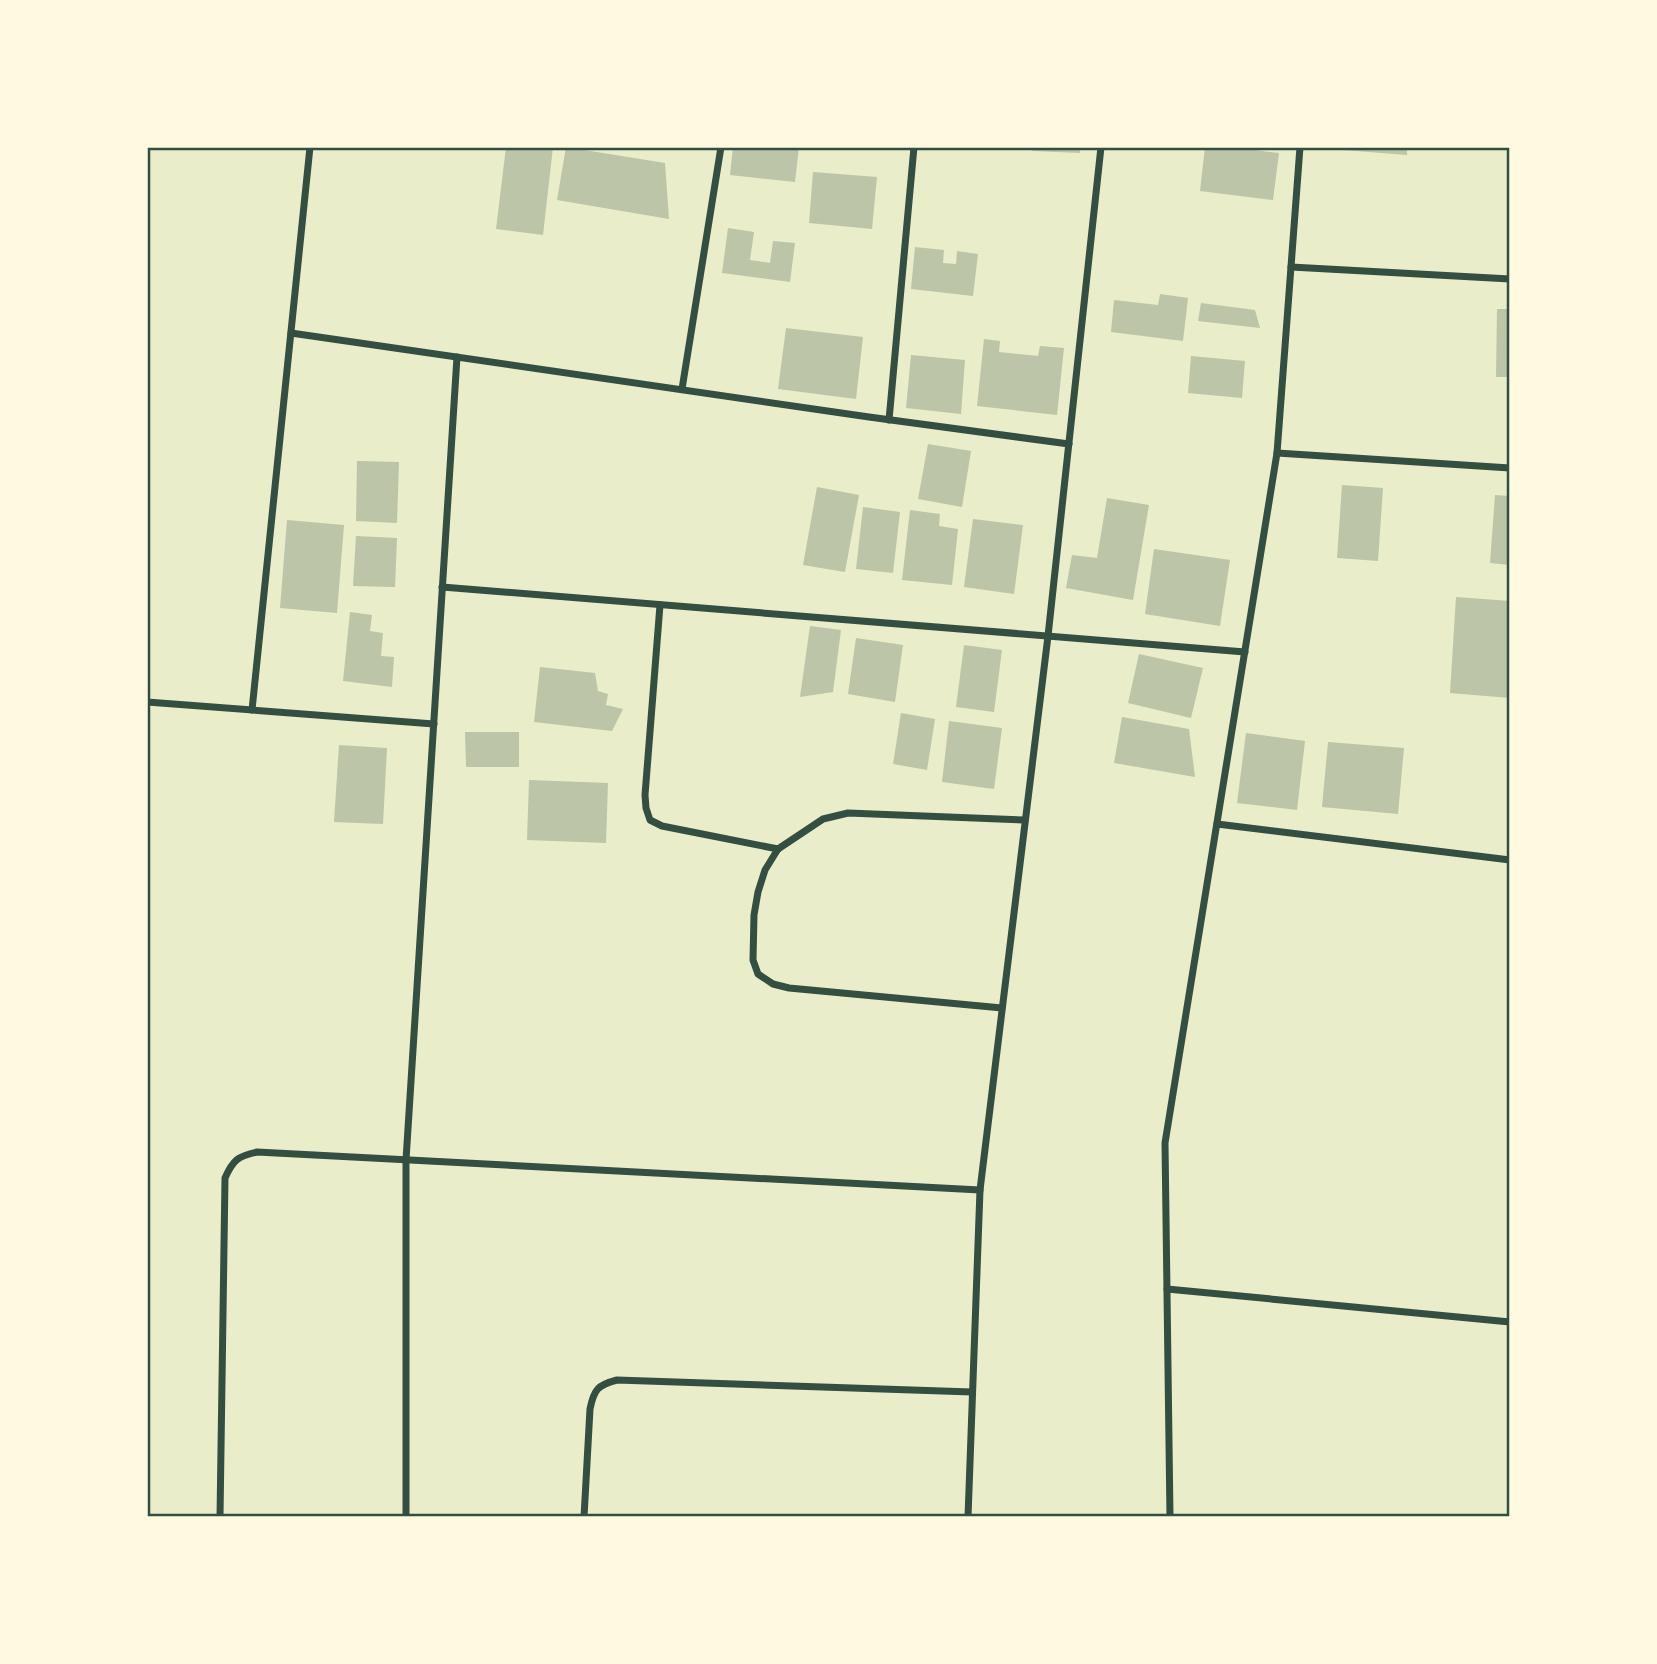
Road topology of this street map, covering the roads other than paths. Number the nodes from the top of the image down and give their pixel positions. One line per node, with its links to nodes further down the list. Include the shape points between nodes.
1 (310, 147): 8 (street)
2 (721, 147): 10 (street)
3 (914, 147): 11 (street)
4 (1101, 147): 12 (street)
5 (1300, 147): 6 (street)
6 (1291, 267): 7 (street); 13 (street)
7 (1510, 279)
8 (291, 333): 9 (street); 20 (street)
9 (457, 357): 10 (street); 15 (street)
10 (682, 389): 11 (street)
11 (889, 420): 12 (street)
12 (1069, 444): 17 (street)
13 (1277, 453): 14 (street); 18 (street)
14 (1510, 468)
15 (442, 587): 16 (street); 21 (street)
16 (660, 605): 17 (street); 24 (street, via 645,796 650,820)
17 (1048, 636): 18 (street); 22 (street)
18 (1245, 652): 23 (street)
19 (147, 702): 20 (street)
20 (252, 710): 21 (street)
21 (434, 724): 27 (street)
22 (1025, 820): 24 (street, via 848,813 823,819); 26 (street)
23 (1217, 824): 25 (street); 29 (street, via 1165,1143)
24 (778, 849): 26 (street, via 765,870 754,915 753,960 758,974 789,988)
25 (1510, 860)
26 (1002, 1008): 28 (street)
27 (406, 1160): 28 (street); 32 (street, via 257,1153 243,1155 232,1164 225,1178); 33 (street)
28 (980, 1190): 31 (street)
29 (1167, 1289): 30 (street); 36 (street)
30 (1510, 1322)
31 (972, 1392): 34 (street, via 617,1380 601,1384 590,1409); 35 (street)
32 (220, 1517)
33 (406, 1517)
34 (584, 1517)
35 (968, 1517)
36 (1170, 1517)

